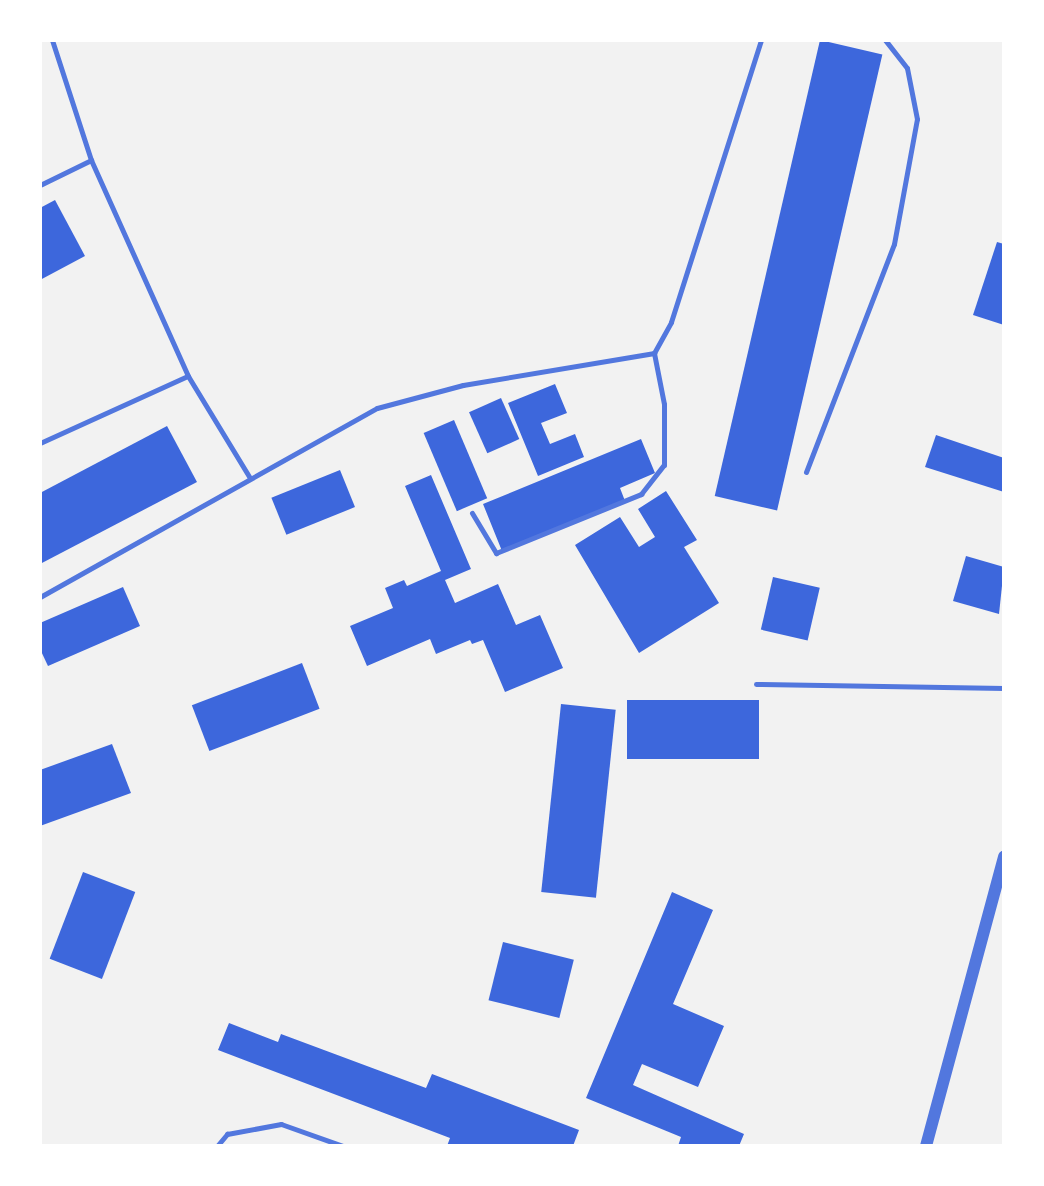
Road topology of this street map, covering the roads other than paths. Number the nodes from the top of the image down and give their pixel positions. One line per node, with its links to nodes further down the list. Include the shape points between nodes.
1 (51, 40): 4 (lane)
2 (761, 40): 6 (lane, via 671,322)
3 (886, 40): 9 (lane, via 907,68 917,119 894,244)
4 (91, 160): 5 (lane); 7 (lane)
5 (40, 185)
6 (654, 353): 10 (lane, via 463,385 377,408); 11 (lane, via 664,404 664,465 640,494 496,553)
7 (188, 376): 8 (lane); 10 (lane)
8 (40, 443)
9 (806, 472)
10 (250, 478): 12 (lane)
11 (471, 513)
12 (40, 597)
13 (756, 684): 14 (lane)
14 (1004, 688)
15 (1004, 856): 18 (street)
16 (217, 1146): 17 (lane, via 227,1133 281,1124)
17 (343, 1146)
18 (926, 1146)

